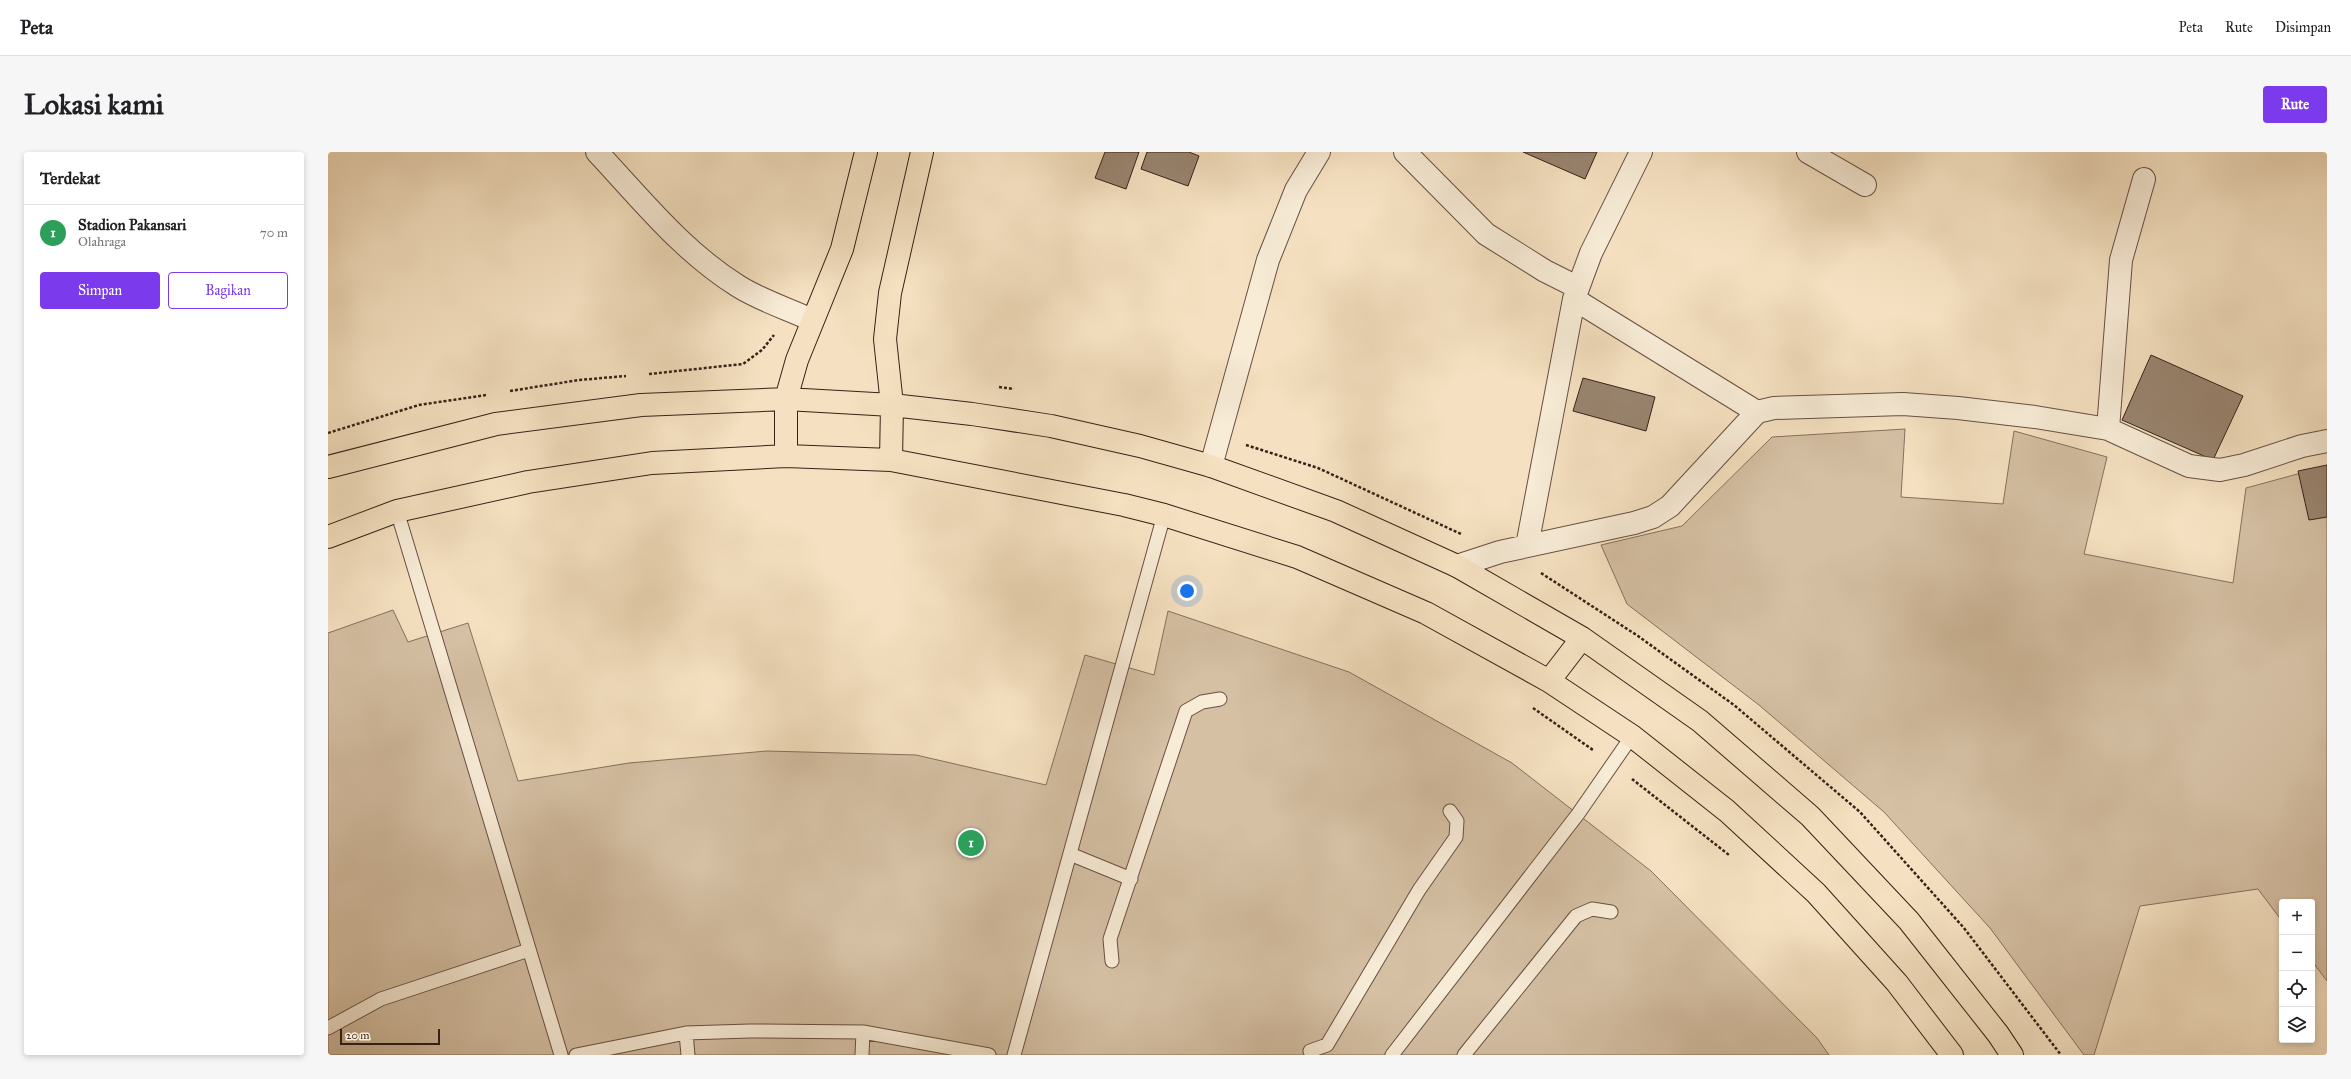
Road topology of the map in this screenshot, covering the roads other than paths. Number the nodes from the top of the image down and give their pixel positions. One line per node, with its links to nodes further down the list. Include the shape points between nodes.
1 (597, 152): 11 (street, via 681,242 706,263 739,286)
2 (866, 152): 11 (main road, via 842,249)
3 (922, 152): 13 (main road, via 890,293 885,339)
4 (1319, 152): 19 (street, via 1296,190 1268,260)
5 (1405, 152): 10 (street, via 1486,234)
6 (1641, 152): 10 (street, via 1591,253)
7 (1808, 152): 9 (street)
8 (2144, 179): 15 (street, via 2121,260)
9 (1865, 185)
10 (1576, 293): 14 (street); 24 (street)
11 (812, 320): 12 (main road)
12 (786, 399): 13 (main road); 17 (main road); 20 (main road, via 641,405 496,424)
13 (892, 405): 18 (main road); 19 (main road, via 1051,426 1140,446)
14 (1757, 412): 15 (street, via 1774,408 1903,404 2035,417); 24 (street, via 1686,491 1653,517)
15 (2108, 429): 16 (street, via 2189,466 2220,470)
16 (2327, 441)
17 (786, 456): 18 (main road); 21 (main road, via 652,463 528,482)
18 (891, 460): 22 (main road, via 1124,504)
19 (1211, 466): 25 (main road, via 1336,511)
20 (328, 467)
21 (397, 511): 23 (main road); 34 (lane)
22 (1164, 515): 27 (main road, via 1297,557 1383,594 1426,613); 31 (lane)
23 (328, 537)
24 (1527, 546): 25 (street)
25 (1457, 566): 26 (main road)
26 (1582, 638): 27 (main road); 49 (main road, via 1700,721 1810,816 1909,921)
27 (1549, 681): 29 (main road)
28 (1220, 699): 32 (lane, via 1202,702 1186,712)
29 (1632, 736): 46 (lane, via 1578,814); 48 (main road, via 1727,811 1816,893 1897,983)
30 (1450, 811): 39 (lane, via 1457,821 1456,837 1419,890 1327,1045)
31 (1070, 854): 32 (lane); 45 (lane)
32 (1131, 879): 35 (lane, via 1110,939)
33 (1611, 912): 47 (lane, via 1592,909 1576,916)
34 (530, 950): 36 (lane, via 381,999); 40 (lane)
35 (1112, 961)
36 (328, 1028)
37 (863, 1032): 38 (lane); 43 (lane); 44 (lane)
38 (686, 1033): 41 (lane); 42 (lane)
39 (1310, 1051)
40 (561, 1055)
41 (576, 1055)
42 (688, 1055)
43 (862, 1055)
44 (988, 1055)
45 (1014, 1055)
46 (1392, 1055)
47 (1464, 1055)
48 (1952, 1055)
49 (2012, 1055)

